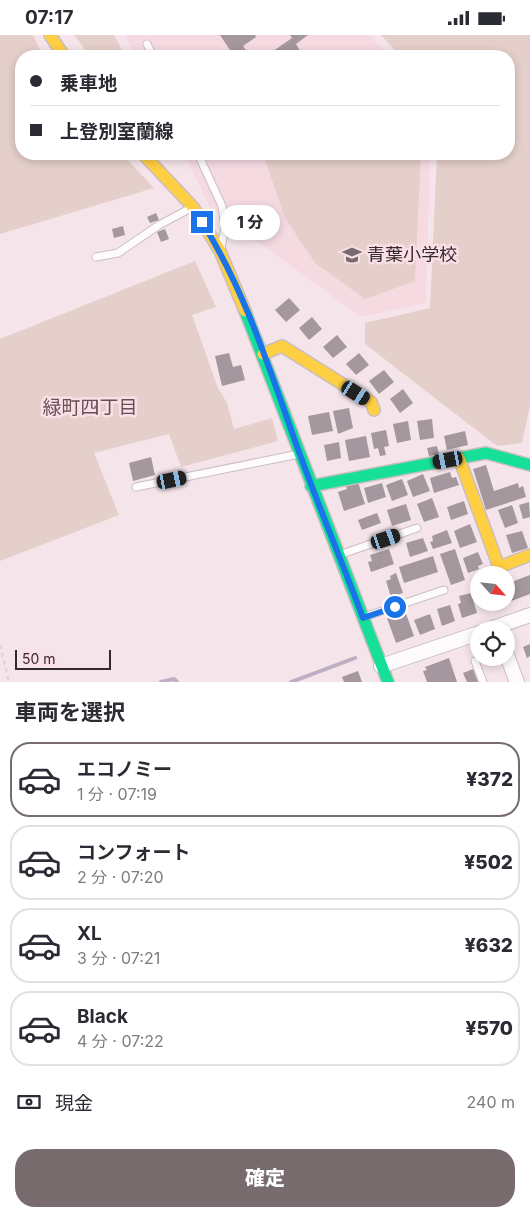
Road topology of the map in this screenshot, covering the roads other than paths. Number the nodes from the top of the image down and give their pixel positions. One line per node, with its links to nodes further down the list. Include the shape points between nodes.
1 (50, 35): 3 (main road)
2 (148, 44): 4 (lane)
3 (60, 50)
4 (150, 50)
5 (149, 160): 7 (main road)
6 (201, 160): 8 (lane, via 222,206 226,228)
7 (193, 207): 8 (main road); 9 (lane, via 118,253)
8 (220, 251): 10 (main road)
9 (96, 257)
10 (263, 354): 11 (main road, via 282,346 371,402); 12 (main road)
11 (374, 410)
12 (300, 454): 15 (main road); 16 (lane)
13 (459, 458): 14 (main road, via 486,453); 15 (main road); 19 (main road, via 498,567)
14 (530, 465)
15 (311, 486): 18 (main road)
16 (136, 487)
17 (417, 528): 18 (lane)
18 (338, 555): 22 (main road)
19 (530, 555)
20 (444, 590): 22 (lane)
21 (530, 615): 23 (street)
22 (363, 618): 25 (main road)
23 (514, 621)
24 (470, 636): 25 (street)
25 (382, 665): 28 (main road)
26 (477, 666): 29 (lane)
27 (511, 666): 30 (street)
28 (388, 682)
29 (483, 682)
30 (517, 682)

